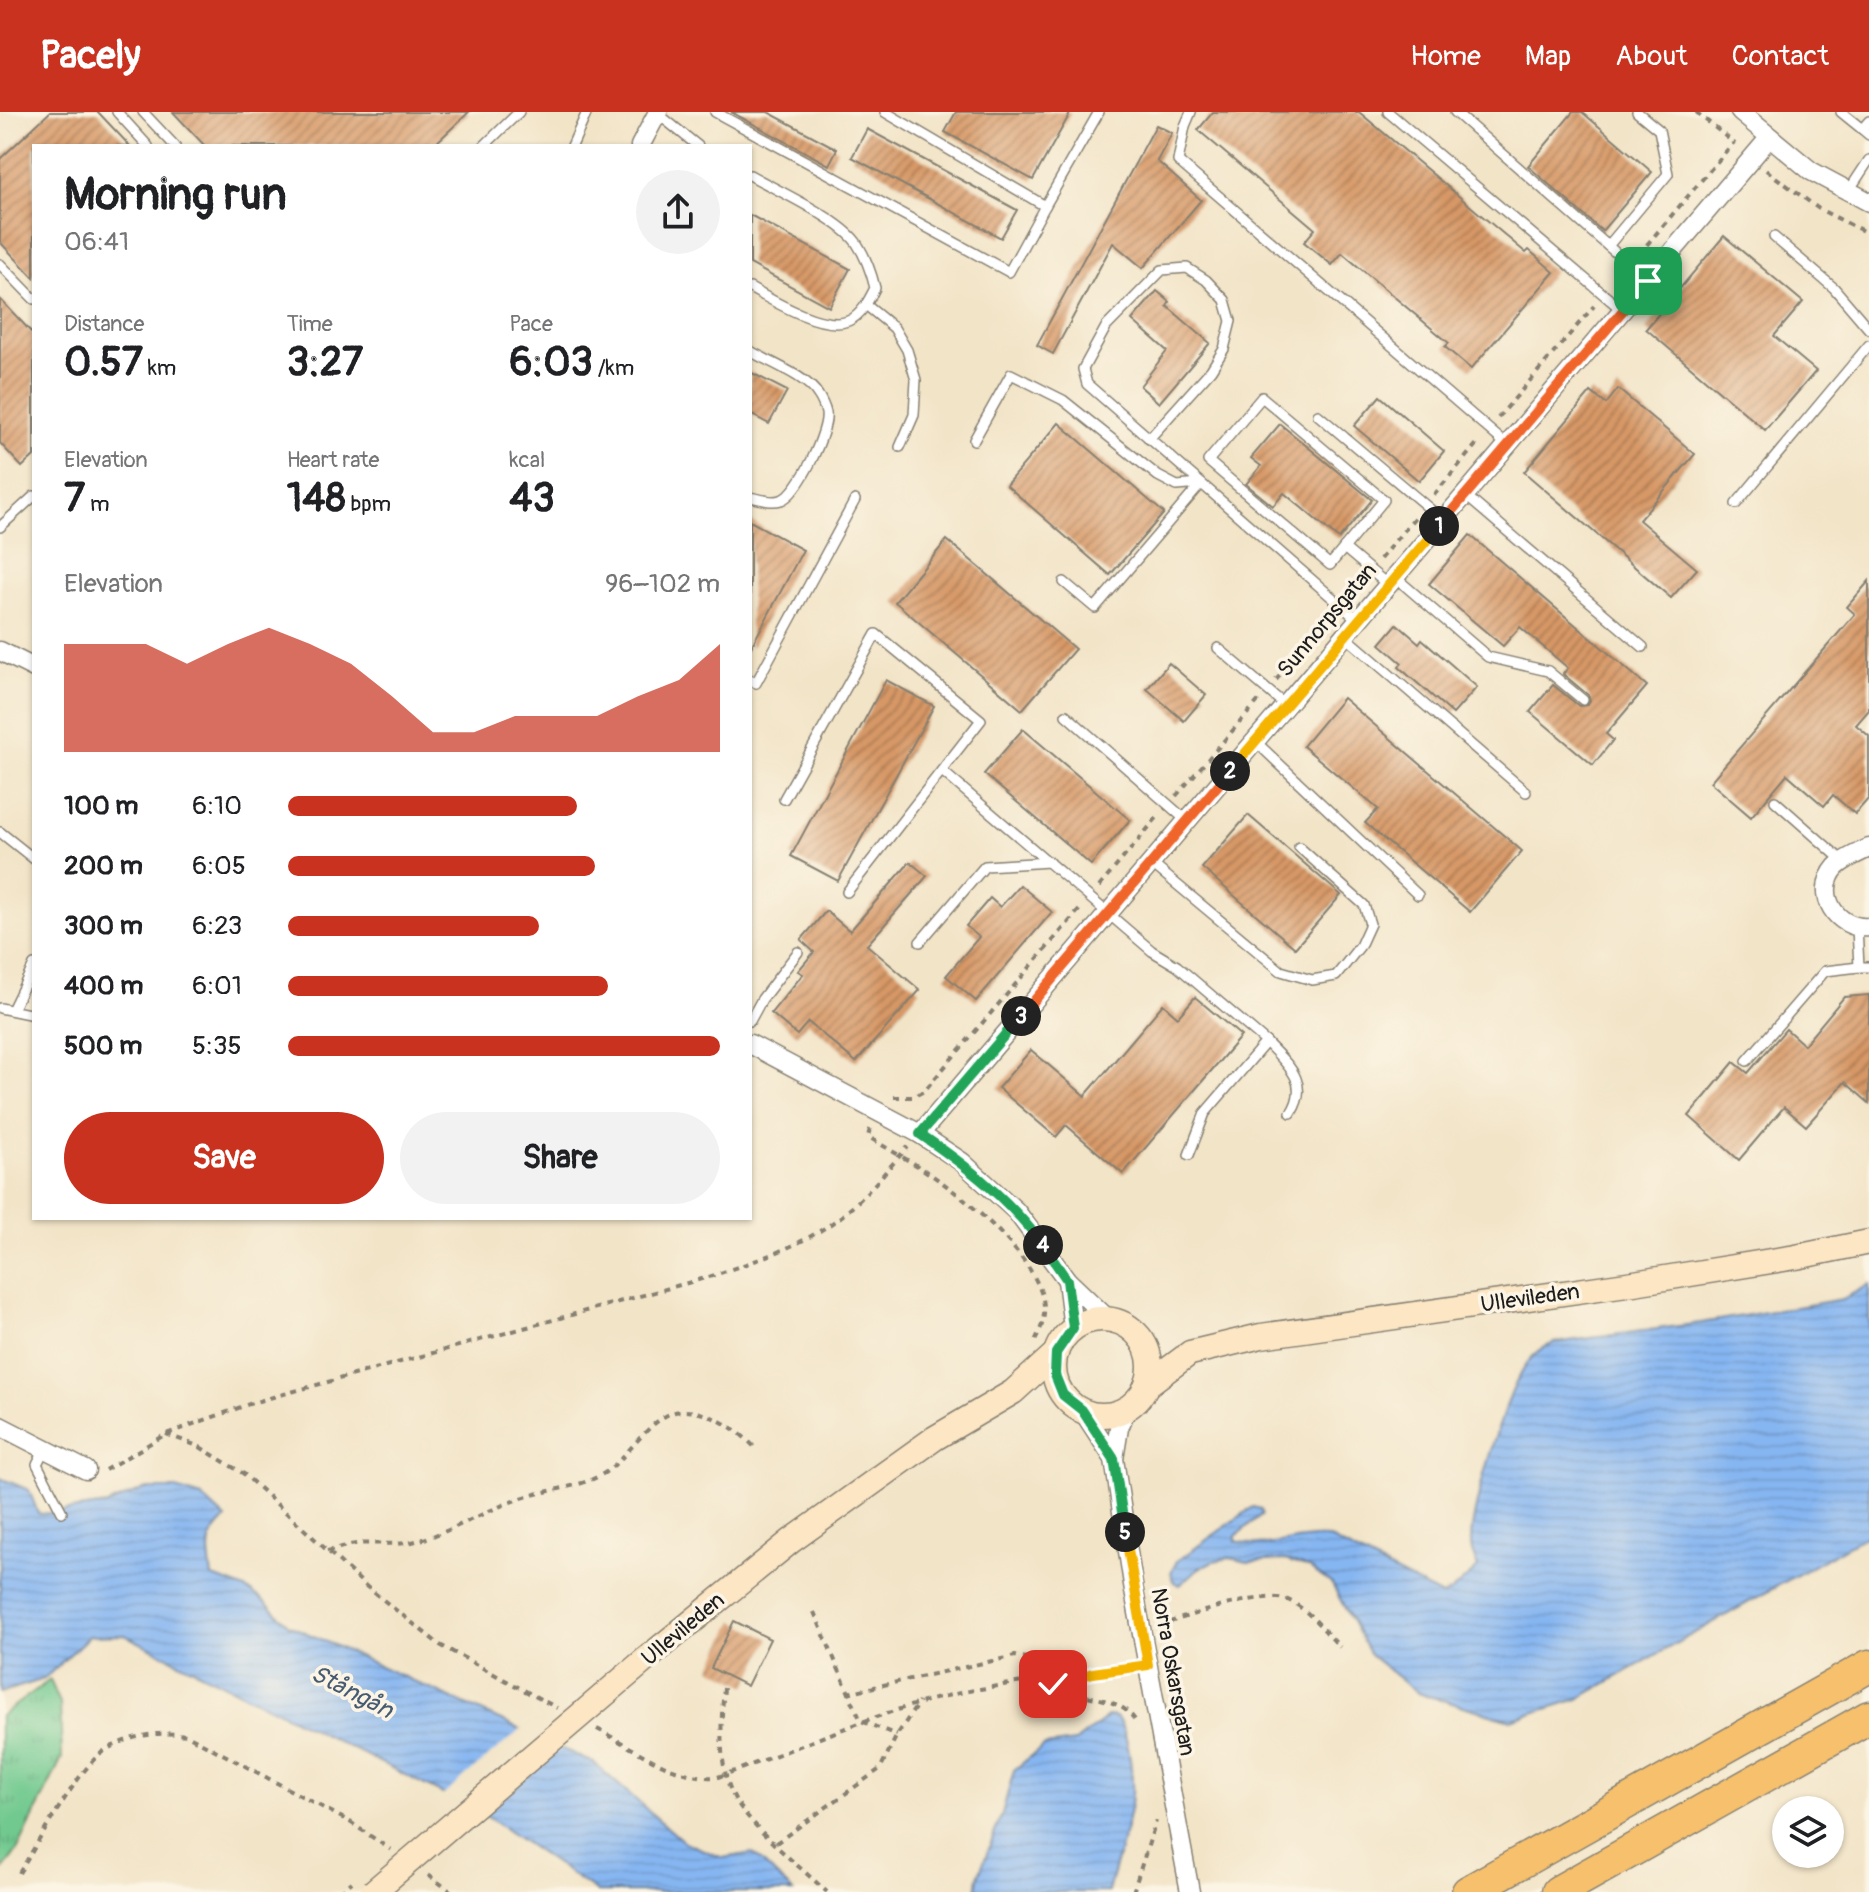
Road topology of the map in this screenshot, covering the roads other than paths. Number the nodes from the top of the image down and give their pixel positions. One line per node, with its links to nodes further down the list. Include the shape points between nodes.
1 (117, 112): 17 (lane)
2 (143, 112): 18 (lane)
3 (519, 112): 19 (lane)
4 (587, 112): 20 (lane)
5 (715, 112): 27 (lane, via 1009,272)
6 (885, 112): 27 (lane)
7 (1099, 112): 27 (lane)
8 (1191, 112): 42 (lane, via 1178,161)
9 (1388, 112): 35 (lane)
10 (1455, 112): 29 (lane)
11 (1637, 112): 29 (lane, via 1659,130 1668,174)
12 (1740, 112): 16 (street)
13 (1841, 112): 15 (lane)
14 (658, 113): 21 (street); 22 (lane)
15 (1867, 129)
16 (1770, 137): 25 (street, via 1811,171); 31 (street, Sunnorpsgatan)
17 (146, 144)
18 (173, 144)
19 (486, 144)
20 (573, 144)
21 (641, 144)
22 (696, 144)
23 (1869, 160): 25 (lane)
24 (752, 176): 34 (lane, via 854,239 870,266 875,288)
25 (1848, 192): 26 (street)
26 (1869, 202)
27 (1045, 206)
28 (1774, 237): 36 (lane, via 1834,288)
29 (1608, 246): 31 (lane)
30 (0, 264): 33 (lane)
31 (1648, 281): 35 (street, Sunnorpsgatan)
32 (752, 289): 34 (lane, via 831,325 851,321)
33 (32, 297)
34 (866, 305): 43 (lane, via 894,328 916,380 914,415)
35 (1622, 310): 42 (street, Sunnorpsgatan)
36 (1869, 329)
37 (1869, 345): 49 (lane)
38 (752, 352): 47 (lane, via 808,383 826,413 823,436 790,493 781,500)
39 (1318, 415): 50 (lane)
40 (1149, 439): 40 (lane, via 1087,384 1083,369 1106,327 1162,270 1187,268 1225,300 1231,321 1224,349 1211,370); 44 (lane)
41 (974, 440): 44 (lane, via 1011,374 1063,400 1158,476 1177,486)
42 (1507, 445): 45 (street, Sunnorpsgatan)
43 (900, 447)
44 (1201, 484): 54 (lane, via 1095,608); 55 (lane)
45 (1465, 495): 50 (street, Sunnorpsgatan); 57 (lane)
46 (32, 498): 51 (lane)
47 (752, 498)
48 (855, 500): 61 (lane, via 756,683)
49 (1736, 504)
50 (1443, 520): 53 (street, Sunnorpsgatan)
51 (0, 527)
52 (1344, 548): 52 (lane, via 1330,565 1208,461 1262,397 1384,500); 53 (lane)
53 (1392, 581): 55 (street, Sunnorpsgatan); 62 (lane, via 1488,657 1548,671)
54 (1064, 582)
55 (1358, 620): 56 (street, Sunnorpsgatan)
56 (1345, 636): 63 (street, Sunnorpsgatan); 67 (lane)
57 (1643, 647)
58 (1218, 648): 63 (lane)
59 (0, 651): 60 (street)
60 (32, 667)
61 (752, 681)
62 (1583, 700)
63 (1285, 705): 65 (street, Sunnorpsgatan)
64 (1066, 715): 70 (lane)
65 (1255, 741): 70 (street, Sunnorpsgatan); 79 (lane)
66 (942, 771): 68 (lane, via 981,720 876,634); 75 (lane); 78 (lane)
67 (1526, 792)
68 (784, 799)
69 (1775, 801): 76 (lane)
70 (1187, 821): 77 (street, Sunnorpsgatan)
71 (0, 832): 74 (lane)
72 (1299, 847): 77 (lane, via 1358,898 1370,924 1336,976 1312,980 1281,971)
73 (1869, 848): 76 (street)
74 (32, 857)
75 (1049, 862): 80 (lane); 82 (lane, via 985,866)
76 (1844, 862): 81 (street, via 1826,887 1829,905 1841,920)
77 (1151, 863): 80 (street, Sunnorpsgatan)
78 (847, 892)
79 (1418, 895)
80 (1108, 913): 90 (lane); 94 (street, Sunnorpsgatan)
81 (1863, 928): 84 (lane)
82 (920, 942)
83 (798, 952): 89 (lane)
84 (1864, 967): 92 (lane, via 1825,971)
85 (32, 969): 87 (lane)
86 (0, 1008): 87 (lane)
87 (12, 1010): 88 (lane)
88 (32, 1015)
89 (752, 1017)
90 (1266, 1042): 93 (lane, via 1298,1082 1299,1101); 95 (lane, via 1205,1113)
91 (752, 1045): 94 (street)
92 (1747, 1061)
93 (1291, 1113)
94 (920, 1134): 97 (street, via 962,1162 1016,1211)
95 (1189, 1155)
96 (1869, 1242): 102 (main road, Ullevileden, via 1634,1283 1261,1336)
97 (1067, 1280): 98 (street); 99 (street)
98 (1107, 1318): 99 (main road); 100 (main road, via 1127,1325)
99 (1073, 1328): 101 (main road)
100 (1143, 1340): 102 (main road, Ullevileden); 103 (main road, via 1150,1358)
101 (1045, 1349): 104 (main road, Ullevileden); 105 (main road)
102 (1190, 1353): 103 (main road, Ullevileden)
103 (1146, 1386): 106 (main road)
104 (1013, 1392): 105 (main road, via 1046,1392); 116 (main road, Ullevileden, bridge, via 842,1503)
105 (1073, 1403): 106 (main road, via 1109,1415); 109 (street, Norra Oskarsgatan)
106 (1127, 1408): 109 (street, Norra Oskarsgatan)
107 (0, 1426): 108 (street)
108 (45, 1448): 110 (street); 111 (lane, via 37,1464)
109 (1114, 1459): 112 (street, Norra Oskarsgatan)
110 (86, 1470)
111 (62, 1512)
112 (1148, 1665): 114 (lane); 117 (street, Norra Oskarsgatan)
113 (1869, 1666): 118 (highway)
114 (1053, 1684)
115 (1869, 1717): 119 (highway)
116 (362, 1887)
117 (1190, 1892)
118 (1468, 1892)
119 (1558, 1892)

